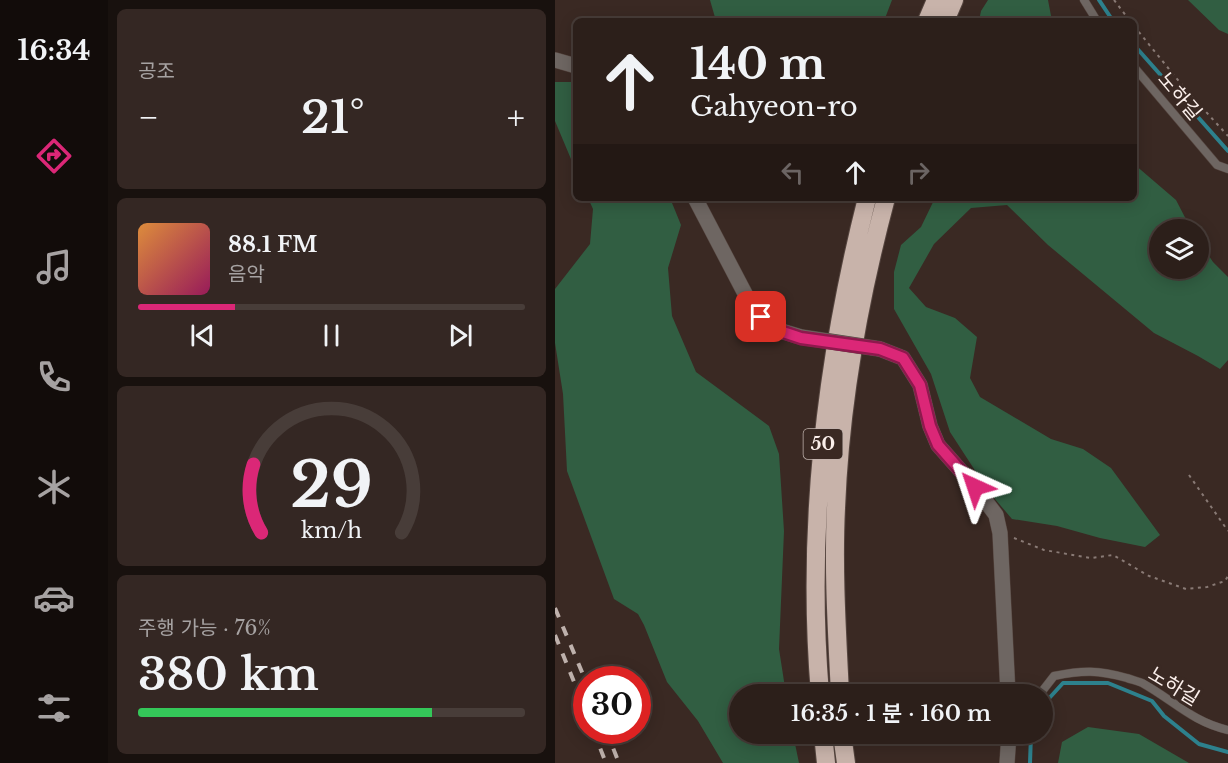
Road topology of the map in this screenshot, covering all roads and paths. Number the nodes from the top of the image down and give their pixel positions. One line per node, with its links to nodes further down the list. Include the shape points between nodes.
1 (936, 0): 5 (highway)
2 (954, 0): 6 (highway)
3 (1084, 0): 7 (lane)
4 (1114, 0): 8 (path)
5 (928, 18)
6 (946, 18)
7 (1096, 18)
8 (1128, 18)
9 (1137, 30): 13 (path)
10 (555, 60): 11 (street)
11 (573, 65)
12 (1137, 71): 14 (lane, 노하길, via 1217,165)
13 (1228, 136)
14 (1228, 170)
15 (697, 201): 20 (street, bridge, via 752,307 771,328 801,338 880,349 903,358 920,385 938,445 996,515)
16 (866, 201): 22 (highway, 50, via 839,330 818,484 815,589)
17 (885, 201): 23 (highway, 50, via 859,310 841,442 835,581)
18 (1189, 475): 19 (path)
19 (1228, 531)
20 (1000, 533): 21 (path, via 1044,550 1091,558 1113,555 1149,576 1186,589 1207,587 1225,581); 24 (street)
21 (1228, 576)
22 (820, 684)
23 (840, 684)
24 (1008, 684)
25 (1048, 684): 26 (lane, 노하길, via 1054,676 1105,671 1142,683 1186,713)
26 (1228, 730)
27 (824, 744): 30 (highway)
28 (844, 744): 31 (highway)
29 (1008, 744): 32 (street)
30 (826, 763)
31 (846, 763)
32 (1007, 763)

